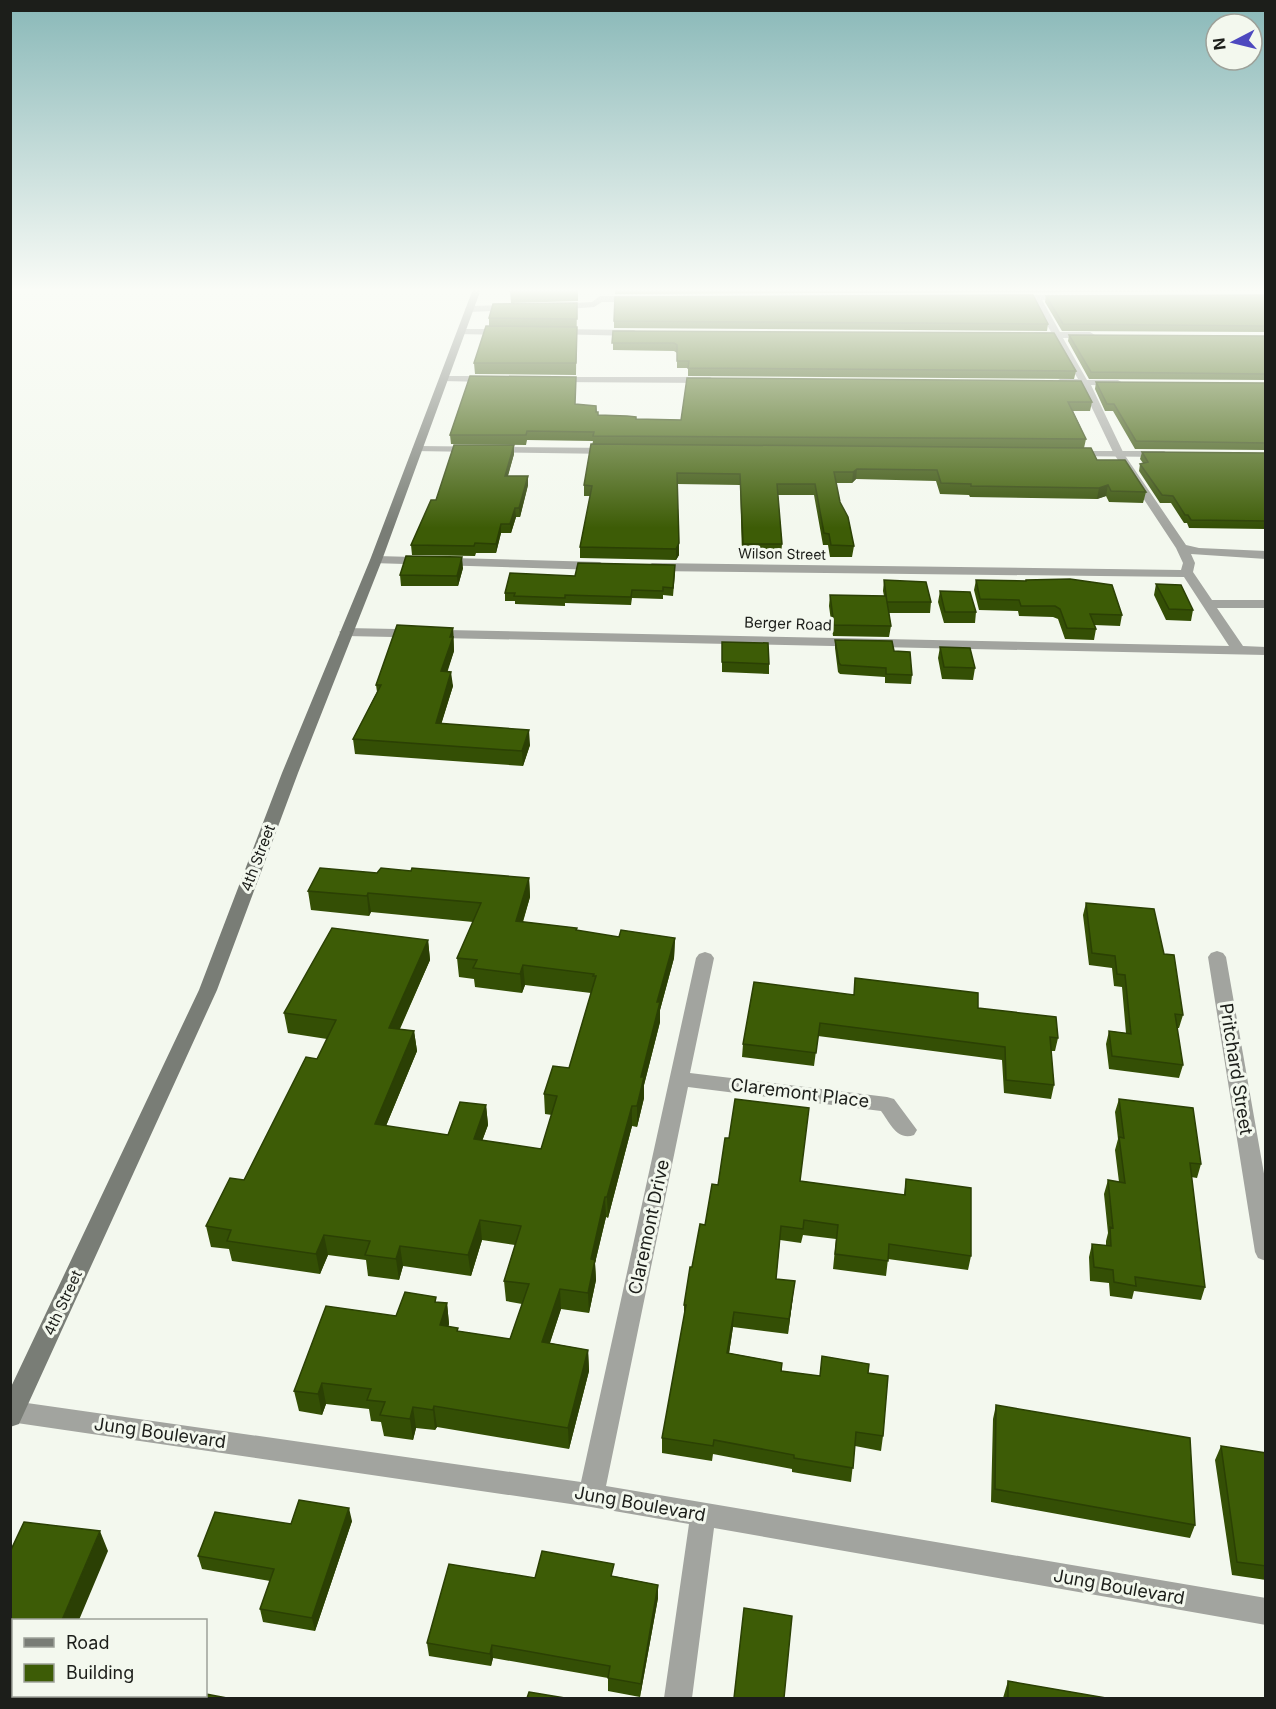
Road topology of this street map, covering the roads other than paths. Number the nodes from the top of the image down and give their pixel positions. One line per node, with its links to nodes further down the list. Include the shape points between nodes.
1 (448, 369): 3 (main road, 4th Street)
2 (1077, 369): 8 (street)
3 (444, 379): 4 (street); 10 (main road, 4th Street)
4 (503, 379)
5 (550, 380): 6 (street)
6 (717, 380)
7 (1049, 382): 8 (street)
8 (1084, 382): 9 (street); 13 (street)
9 (1130, 383)
10 (417, 449): 11 (street); 17 (main road, 4th Street)
11 (620, 451)
12 (1060, 454): 13 (street)
13 (1119, 454): 14 (street); 15 (street)
14 (1176, 454)
15 (1182, 548): 16 (street); 20 (street, via 1189,563)
16 (1266, 555)
17 (376, 560): 18 (street); 23 (main road, 4th Street)
18 (619, 566)
19 (642, 567): 20 (street, Wilson Street, via 1042,574)
20 (1187, 572): 21 (street)
21 (1208, 604): 22 (street); 24 (street)
22 (1266, 604)
23 (346, 632): 24 (street, Berger Road); 31 (main road, 4th Street, via 208,990)
24 (1239, 651): 25 (street, Berger Road)
25 (1266, 651)
26 (1217, 957): 30 (street, Pritchard Street)
27 (705, 958): 28 (street, Claremont Drive)
28 (680, 1079): 29 (street, Claremont Place, via 887,1104); 32 (street, Claremont Drive)
29 (907, 1130)
30 (1266, 1252)
31 (12, 1414): 32 (street, Jung Boulevard)
32 (591, 1495): 33 (street, Jung Boulevard)
33 (703, 1515): 34 (street, Jung Boulevard); 35 (street)
34 (1266, 1612)
35 (678, 1698)

